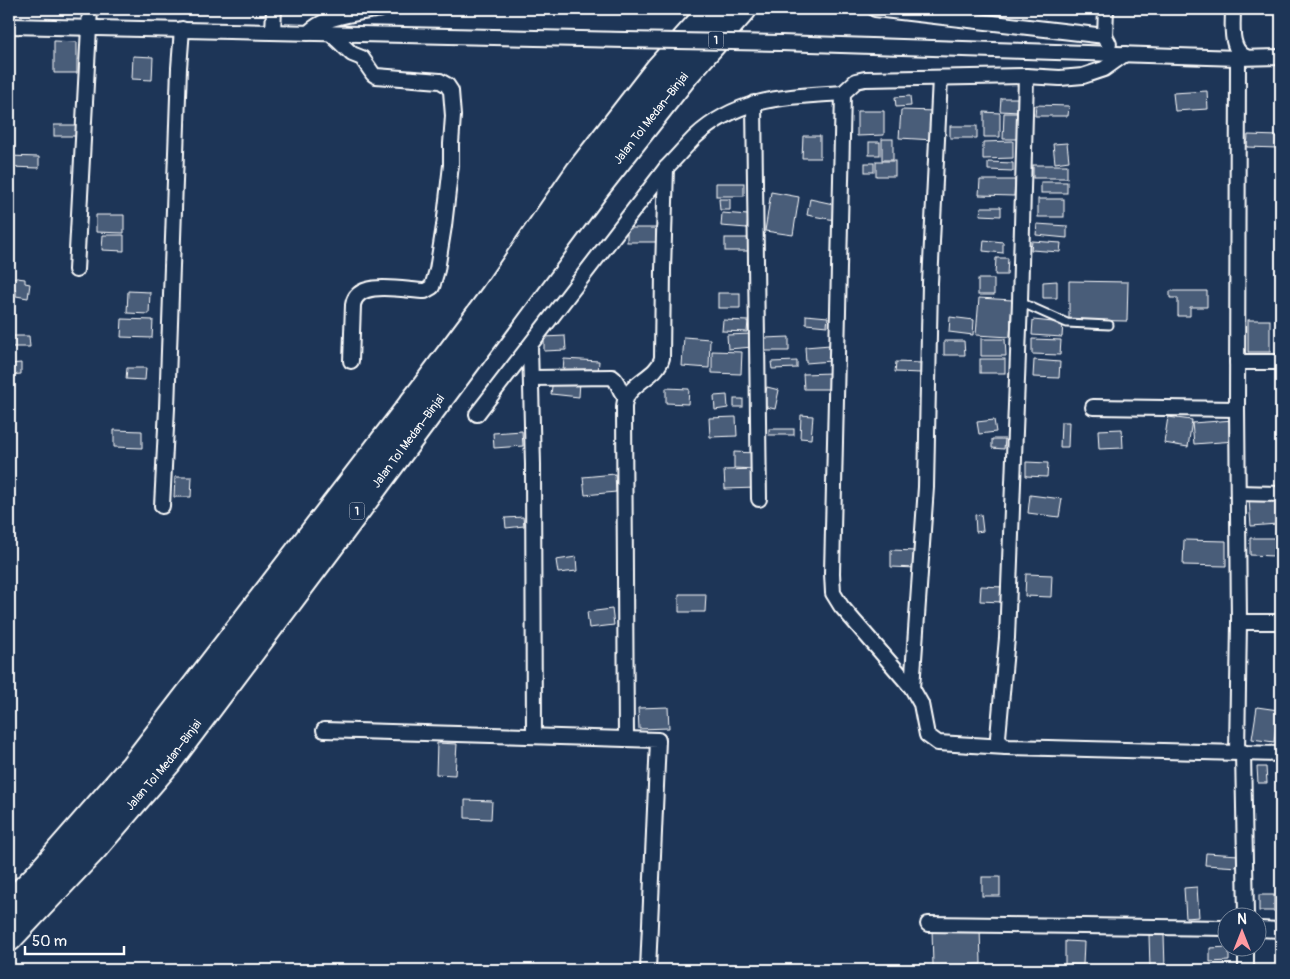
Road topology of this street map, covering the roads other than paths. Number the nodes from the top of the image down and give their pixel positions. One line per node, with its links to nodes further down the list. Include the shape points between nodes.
1 (90, 9): 13 (street)
2 (274, 9): 15 (street)
3 (381, 9): 10 (street)
4 (713, 9): 52 (highway, Jalan Tol Medan–Binjai / 1, via 659,69 579,172 494,295 140,759)
5 (743, 9): 58 (highway, Jalan Tol Medan–Binjai / 1, via 688,71 596,188 168,762 94,848)
6 (875, 9): 11 (street)
7 (979, 9): 11 (street, via 980,18)
8 (1106, 9): 18 (street)
9 (1233, 9): 20 (street, via 1234,46)
10 (363, 10): 16 (street, via 324,21)
11 (986, 23): 18 (street)
12 (9, 26): 13 (street)
13 (89, 27): 14 (street); 27 (street)
14 (182, 29): 15 (street); 42 (street)
15 (273, 32): 16 (street)
16 (308, 33): 17 (street)
17 (330, 33): 19 (street, bridge); 31 (street, via 352,54 362,58 376,76 440,81 447,85 453,116 444,226 434,281 425,291 370,288 358,294 353,304)
18 (1105, 36): 19 (street)
19 (1119, 54): 20 (street); 22 (street, via 1104,69 1082,76)
20 (1242, 57): 21 (street); 32 (street)
21 (1281, 57)
22 (1026, 76): 23 (street); 28 (street)
23 (940, 78): 24 (street, via 860,80); 45 (street, via 930,283 926,487)
24 (843, 93): 25 (street, via 779,97); 45 (street, via 834,593 841,606)
25 (754, 103): 26 (street, via 711,125); 41 (street)
26 (666, 168): 30 (street); 35 (street, via 662,358 660,364)
27 (76, 270)
28 (1020, 302): 29 (lane, via 1067,323); 49 (street, via 1007,638 998,737)
29 (1109, 325)
30 (530, 346): 34 (street); 38 (street)
31 (351, 361)
32 (1237, 362): 33 (street); 37 (street)
33 (1281, 362)
34 (531, 378): 35 (street, via 612,377); 47 (street)
35 (626, 397): 48 (street, via 623,425)
36 (1094, 406): 37 (street)
37 (1237, 409): 39 (street)
38 (477, 414)
39 (1238, 494): 40 (street); 43 (street)
40 (1281, 494)
41 (759, 499)
42 (162, 506)
43 (1238, 622): 44 (street); 50 (street)
44 (1281, 622)
45 (912, 688): 49 (street, via 921,704 927,736 932,740)
46 (324, 730): 47 (street)
47 (534, 736): 48 (street)
48 (626, 738): 60 (street, via 658,740)
49 (1006, 747): 50 (street)
50 (1240, 752): 51 (street); 53 (street)
51 (1281, 754)
52 (9, 905)
53 (1246, 906)
54 (928, 924): 55 (street)
55 (1218, 928)
56 (1268, 929): 57 (street)
57 (1281, 930)
58 (9, 938)
59 (1246, 956): 61 (street)
60 (648, 970)
61 (1246, 970)

